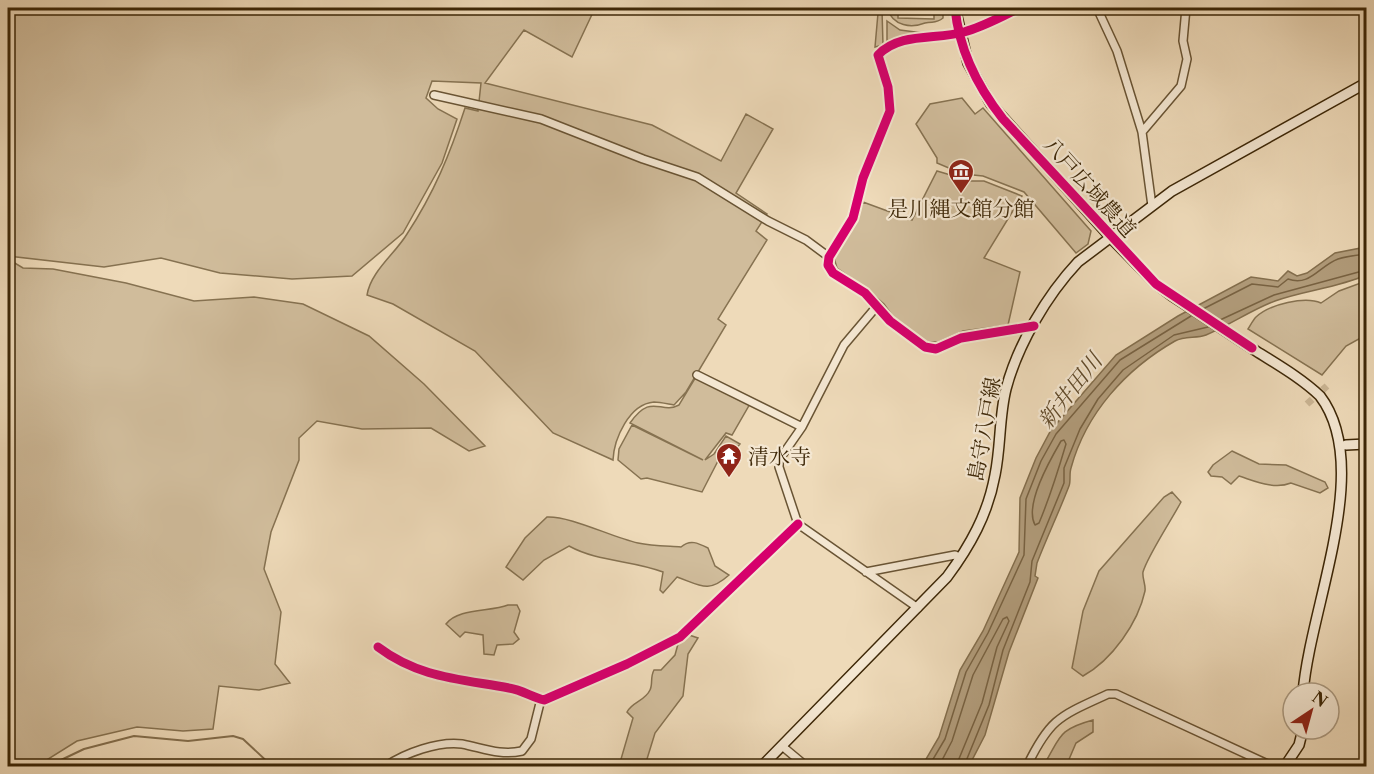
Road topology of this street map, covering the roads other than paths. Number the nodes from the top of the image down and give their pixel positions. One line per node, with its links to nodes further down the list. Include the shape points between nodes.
1 (955, 8): 5 (main road, 八戸広域農道)
2 (1020, 8): 5 (street)
3 (1097, 8): 8 (street, via 1117,51)
4 (1186, 8): 8 (street, via 1183,41 1187,59 1181,86)
5 (959, 34): 10 (main road, 八戸広域農道, via 968,63 991,104); 11 (street, via 904,41 878,55 891,97 890,111 862,178 853,219)
6 (1366, 83): 9 (main road, 島守八戸線, via 1172,191)
7 (434, 95): 11 (street, via 541,119 697,177)
8 (1142, 132): 9 (street)
9 (1152, 206): 10 (main road, 島守八戸線)
10 (1112, 239): 13 (main road, 島守八戸線, via 1066,275); 17 (main road, 八戸広域農道, via 1156,284 1320,396 1337,420)
11 (829, 257): 12 (street, via 833,273 865,293)
12 (877, 306): 13 (street, via 910,337 936,349 961,338); 15 (street, via 844,345)
13 (1034, 326): 19 (main road, 島守八戸線, via 1007,387 995,476 981,525)
14 (697, 375): 15 (street)
15 (802, 428): 18 (street, via 779,460)
16 (1366, 444): 17 (main road)
17 (1346, 445): 23 (main road, 八戸広域農道, via 1350,480 1347,508 1310,646)
18 (798, 524): 20 (street); 24 (street, via 680,637 627,664)
19 (961, 558): 20 (street, via 955,555); 21 (main road, 島守八戸線)
20 (866, 572): 21 (street)
21 (918, 608): 26 (main road, 島守八戸線)
22 (378, 647): 24 (street, via 413,667 451,680 509,688)
23 (1305, 681)
24 (541, 699): 27 (street, via 531,739 522,750 494,752 462,744 441,744)
25 (1300, 741): 32 (main road)
26 (782, 746): 28 (main road, 島守八戸線); 29 (street)
27 (386, 766)
28 (762, 766)
29 (806, 766)
30 (1027, 766): 31 (street, via 1055,721 1108,694 1116,694)
31 (1272, 766)
32 (1285, 766)

